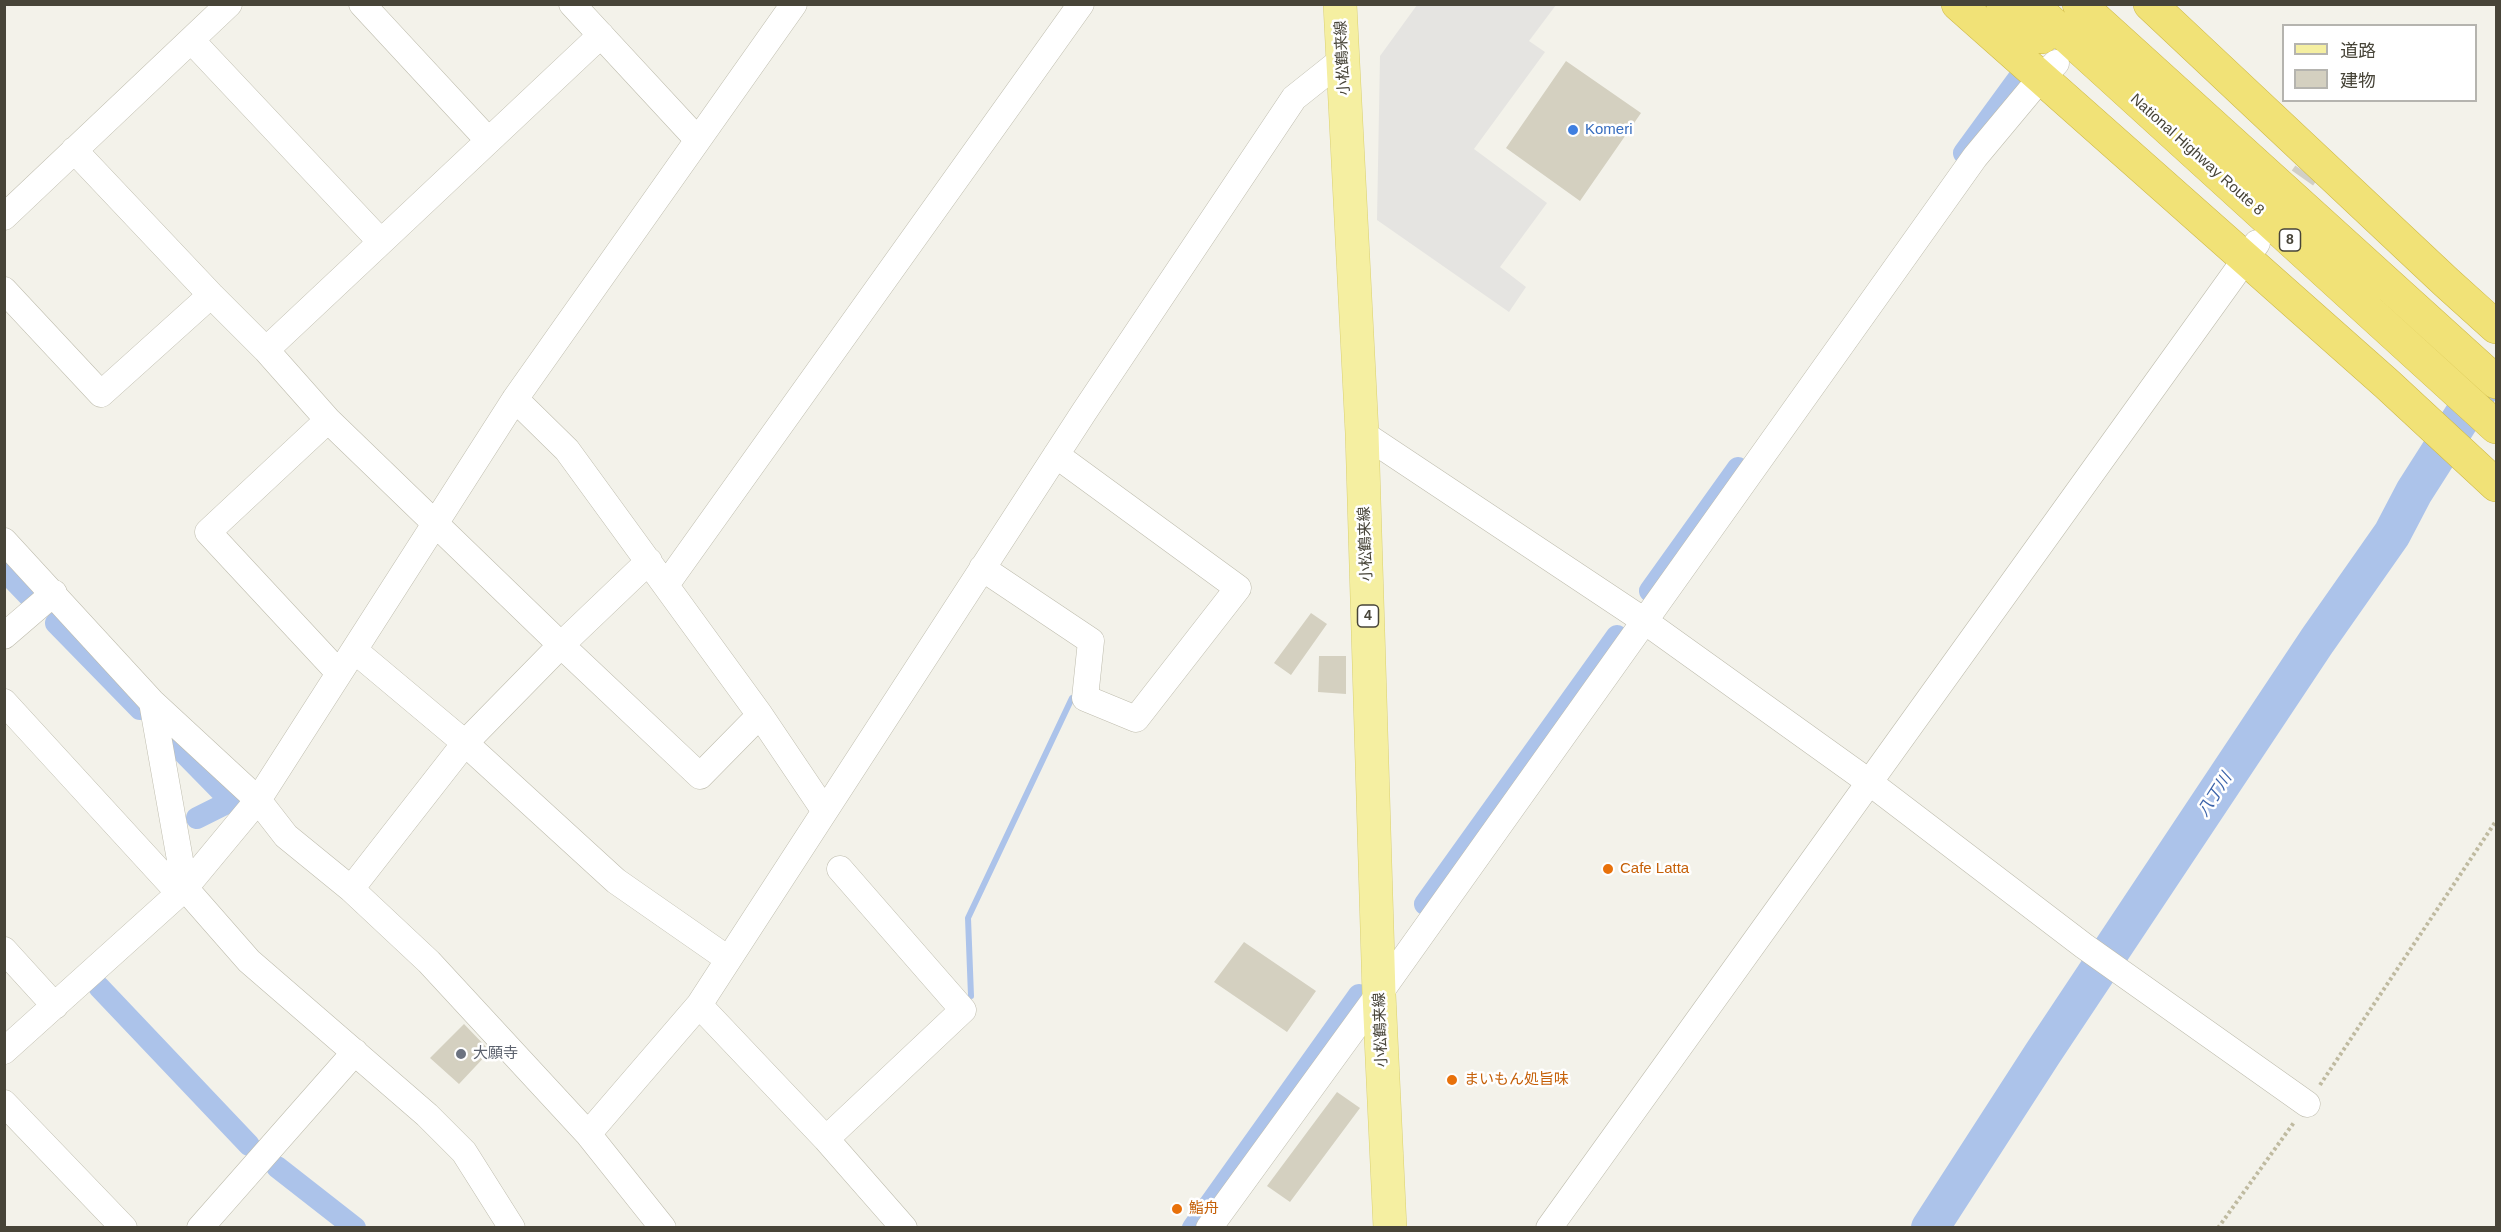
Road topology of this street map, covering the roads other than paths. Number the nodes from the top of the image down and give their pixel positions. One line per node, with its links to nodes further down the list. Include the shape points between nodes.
1 (229, 4): 14 (street)
2 (362, 4): 20 (street)
3 (572, 4): 13 (street)
4 (1081, 4): 40 (street)
5 (1340, 4): 15 (main road, 小松鶴来線 / 4)
6 (1958, 4): 16 (highway)
7 (2003, 4): 18 (highway, 8, via 2078,68)
8 (2031, 4): 18 (highway, National Highway Route 8 / 8)
9 (2079, 4): 17 (highway, 8)
10 (2104, 4): 17 (highway, 8, via 2144,43)
11 (2150, 4): 27 (highway, via 2311,167)
12 (793, 5): 19 (street)
13 (601, 35): 19 (street); 20 (street)
14 (191, 40): 21 (street); 23 (street)
15 (1343, 59): 33 (main road, 小松鶴来線 / 4); 34 (street, via 1294,98)
16 (2048, 71): 24 (highway); 42 (street, via 1975,157)
17 (2191, 105): 29 (highway, 8)
18 (2167, 128): 32 (highway, National Highway Route 8 / 8)
19 (697, 139): 30 (street)
20 (488, 140): 23 (street)
21 (74, 150): 22 (street); 26 (street)
22 (4, 217)
23 (381, 242): 28 (street)
24 (2251, 251): 35 (highway); 51 (street)
25 (4, 290): 26 (street, via 102,394)
26 (211, 295): 28 (street)
27 (2496, 327)
28 (266, 350): 31 (street)
29 (2496, 382)
30 (515, 399): 36 (street); 38 (street, via 567,450)
31 (328, 420): 36 (street); 46 (street, via 208,532)
32 (2496, 427)
33 (1362, 433): 42 (street); 59 (main road, 小松鶴来線 / 4)
34 (1056, 455): 39 (street); 39 (street, via 1238,588 1136,719 1085,698 1091,641)
35 (2496, 485)
36 (435, 522): 44 (street); 45 (street)
37 (4, 541): 41 (street)
38 (648, 561): 40 (street); 44 (street)
39 (982, 568): 53 (street)
40 (666, 585): 49 (street)
41 (54, 593): 43 (street); 48 (street)
42 (1643, 620): 51 (street); 59 (street)
43 (4, 636)
44 (561, 645): 49 (street, via 700,776); 50 (street)
45 (354, 650): 46 (street); 50 (street)
46 (339, 674): 52 (street)
47 (4, 702): 56 (street)
48 (152, 702): 52 (street); 56 (street)
49 (760, 715): 53 (street)
50 (465, 743): 55 (street); 58 (street, via 616,880)
51 (1869, 782): 65 (street, via 2084,946); 75 (street)
52 (258, 800): 55 (street, via 286,837); 56 (street)
53 (824, 810): 58 (street)
54 (840, 869): 67 (street, via 963,1010)
55 (351, 889): 66 (street, via 429,962)
56 (182, 890): 61 (street); 63 (street, via 249,961)
57 (4, 950): 61 (street)
58 (728, 959): 60 (street)
59 (1379, 994): 73 (street); 74 (main road, 小松鶴来線 / 4)
60 (699, 1005): 66 (street); 67 (street)
61 (55, 1006): 62 (street)
62 (4, 1051)
63 (355, 1052): 69 (street); 70 (street, via 464,1152)
64 (4, 1102): 68 (street)
65 (2307, 1104)
66 (588, 1134): 71 (street)
67 (826, 1139): 72 (street)
68 (124, 1227)
69 (200, 1227)
70 (512, 1227)
71 (663, 1227)
72 (904, 1227)
73 (1209, 1227)
74 (1390, 1227)
75 (1549, 1227)

